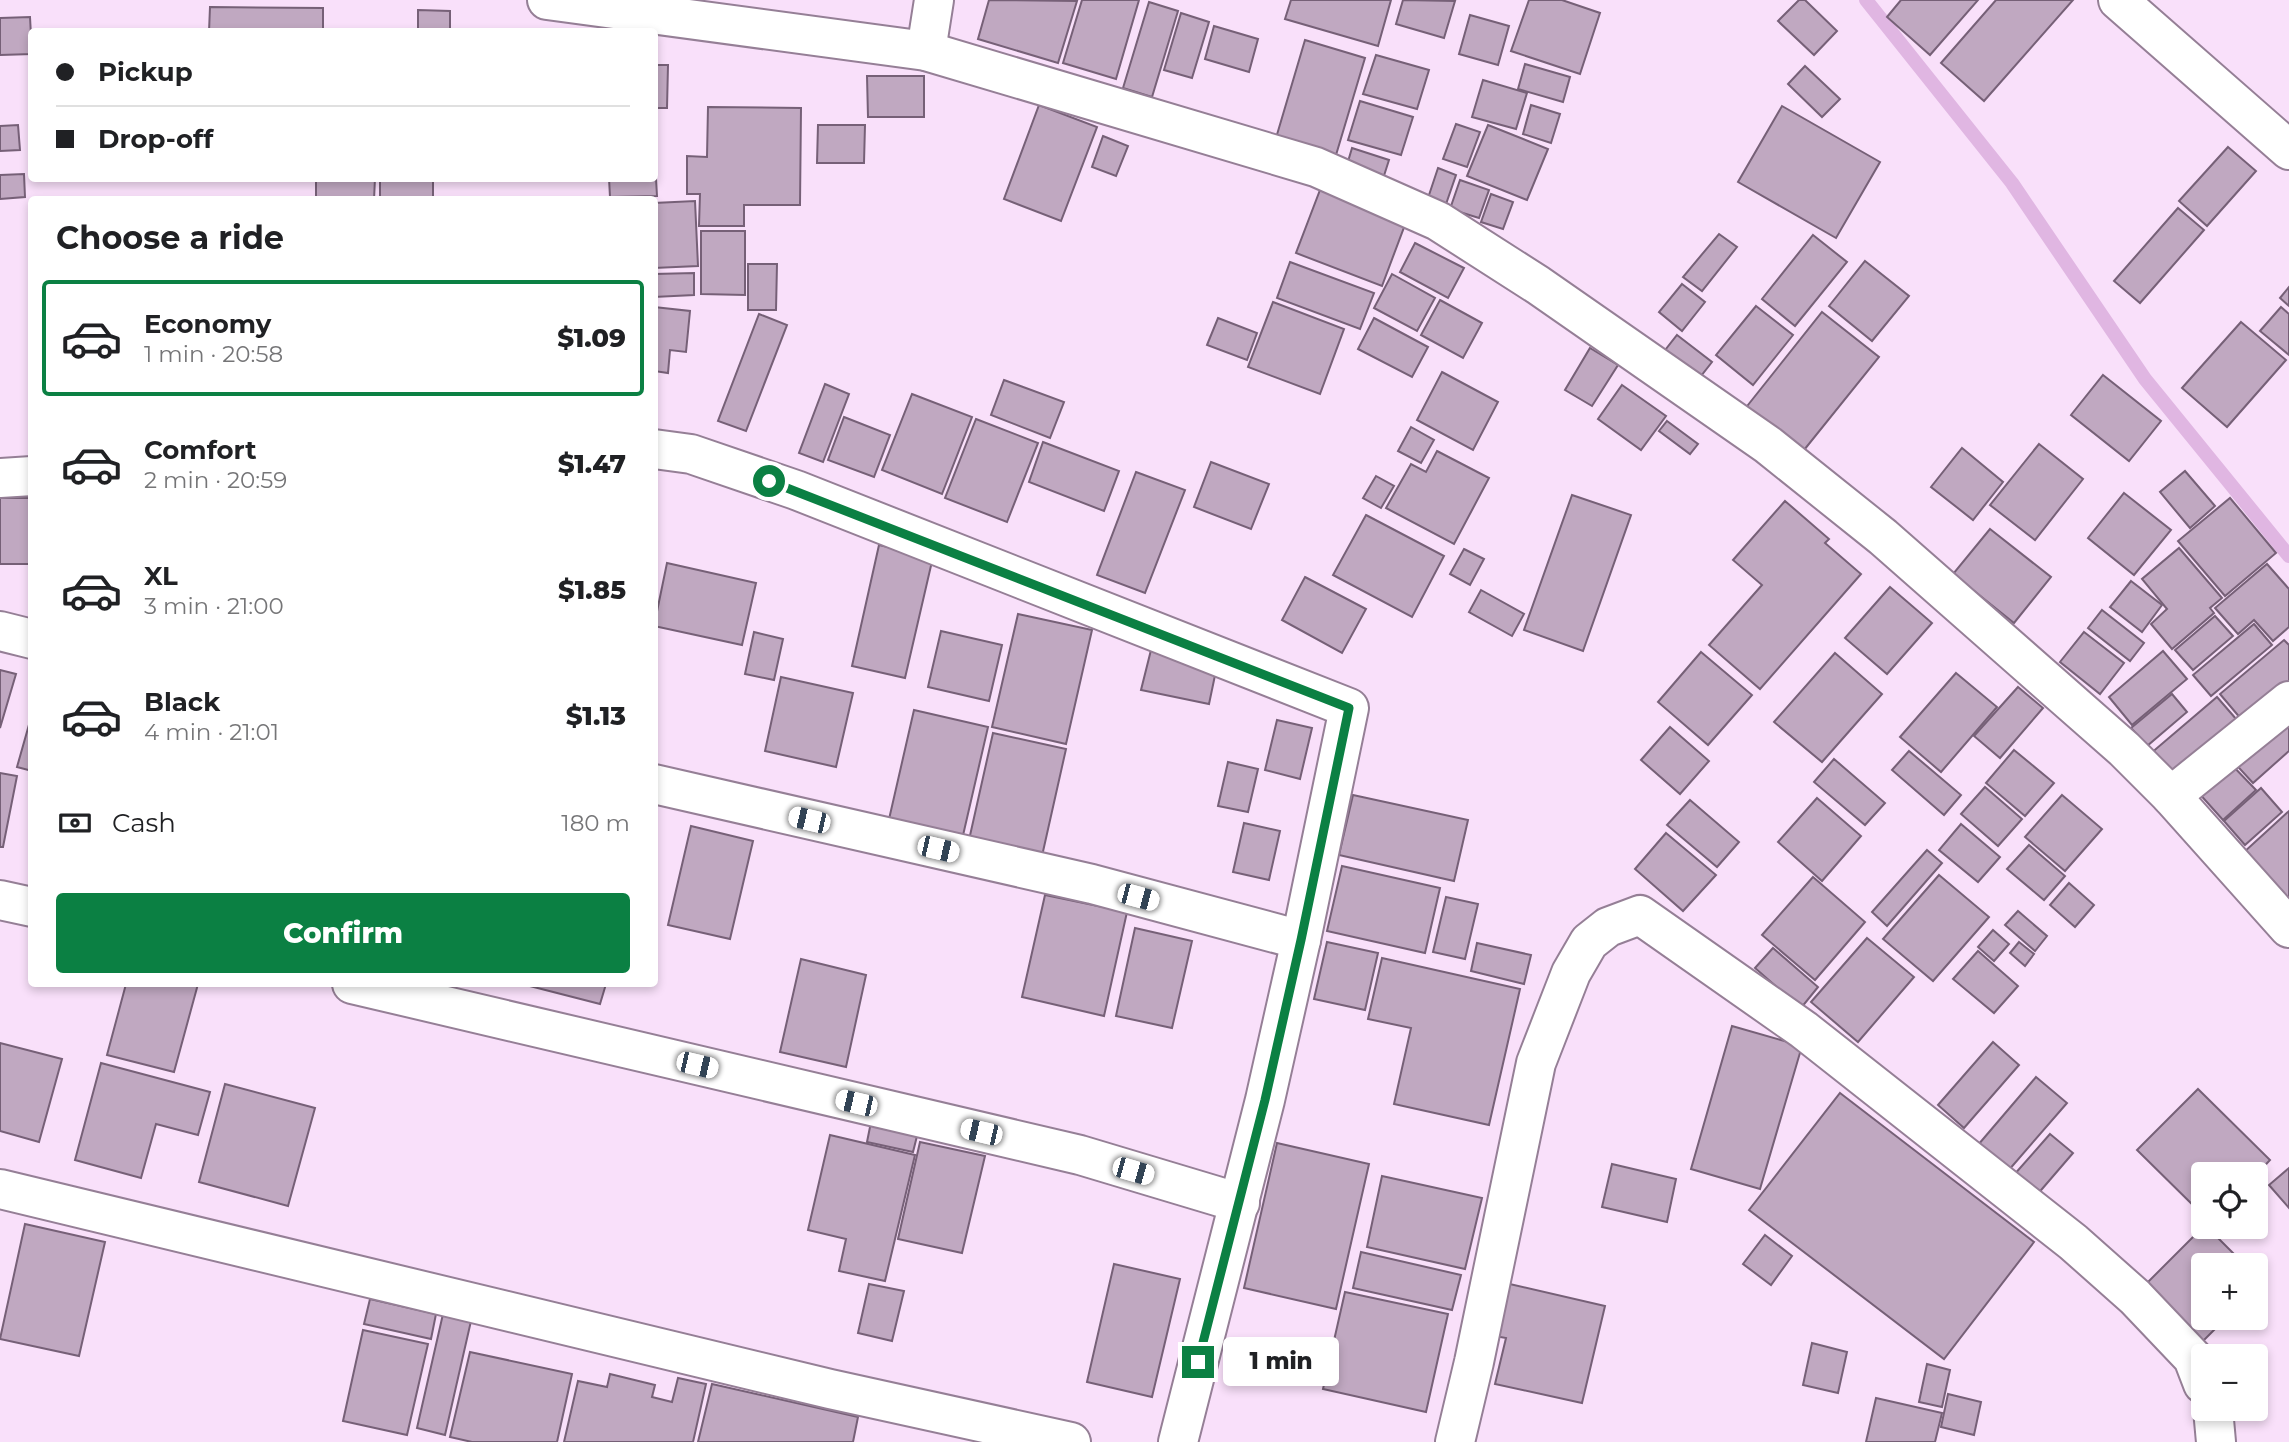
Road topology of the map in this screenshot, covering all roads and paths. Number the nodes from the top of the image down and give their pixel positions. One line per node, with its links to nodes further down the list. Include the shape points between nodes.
1 (547, 0): 4 (street)
2 (934, 0): 4 (street)
3 (2118, 0): 5 (street)
4 (926, 51): 13 (street, via 1316,167 1438,221 1768,445 1893,545)
5 (2289, 150)
6 (658, 450): 17 (street, via 691,454 796,490 1349,708)
7 (28, 476): 8 (street)
8 (0, 478)
9 (0, 631): 10 (street)
10 (28, 638)
11 (2289, 701): 13 (street)
12 (658, 785): 17 (street, via 1092,884)
13 (2171, 796): 16 (street)
14 (0, 900): 15 (street)
15 (28, 906)
16 (2289, 928)
17 (1301, 940): 20 (street)
18 (365, 987): 20 (street, via 1080,1155)
19 (0, 1189): 23 (street, via 830,1389)
20 (1240, 1203): 24 (street)
21 (2191, 1356): 25 (street, via 2073,1242 1804,1030 1640,915 1608,927 1589,942 1570,973 1536,1063)
22 (2214, 1421): 26 (street)
23 (1070, 1442)
24 (1178, 1442)
25 (1455, 1442)
26 (2217, 1442)

